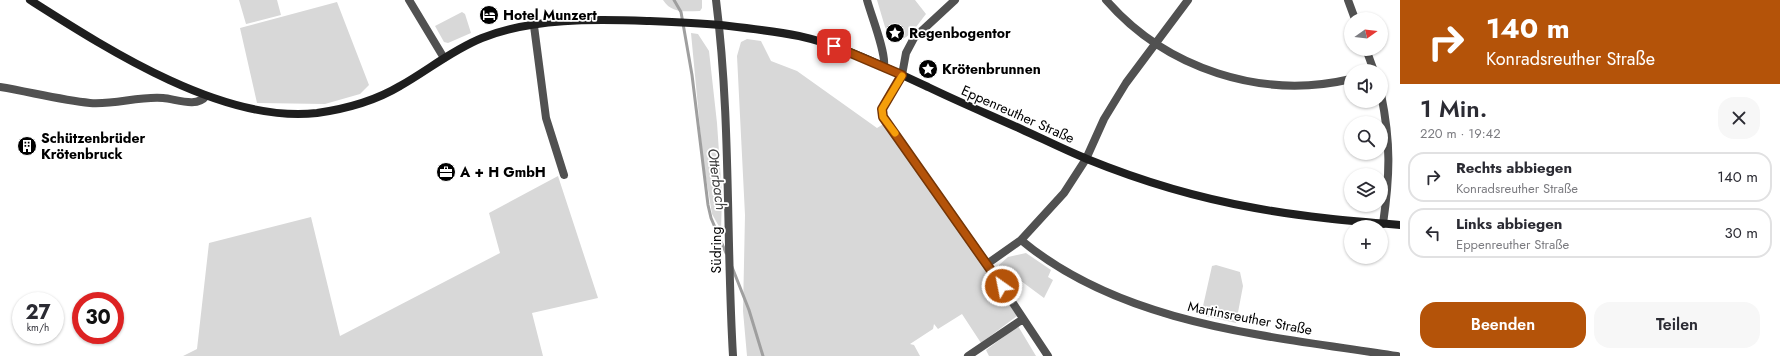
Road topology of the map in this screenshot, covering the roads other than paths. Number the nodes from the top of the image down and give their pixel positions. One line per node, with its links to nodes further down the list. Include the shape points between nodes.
1 (30, 0): 18 (main road, Eppenreuther Straße, via 138,64)
2 (409, 0): 13 (street)
3 (716, 0): 10 (street, Südring)
4 (867, 0): 14 (street, via 879,38)
5 (955, 0): 15 (street, via 914,38 906,53)
6 (1106, 0): 12 (street)
7 (1188, 0): 12 (street)
8 (1348, 0): 9 (street)
9 (1352, 12)
10 (719, 25): 11 (main road, Eppenreuther Straße, via 580,20); 14 (main road, Eppenreuther Straße, via 798,36); 29 (street, Südring, via 729,207)
11 (534, 26): 13 (main road, Eppenreuther Straße, via 482,38); 21 (street, via 546,118)
12 (1156, 44): 16 (street, via 1191,64 1215,73 1264,84 1308,85); 20 (street, via 1126,83 1104,119)
13 (444, 58): 18 (main road, Eppenreuther Straße, via 398,88 373,99 315,113 283,113 254,109)
14 (884, 66): 15 (main road, Eppenreuther Straße)
15 (902, 75): 20 (main road, Eppenreuther Straße); 27 (street, via 882,109 883,117)
16 (1344, 80)
17 (0, 87): 18 (street, via 92,103 139,98 163,98 183,102 203,100)
18 (206, 96)
19 (1383, 108): 23 (street, via 1389,156)
20 (1086, 159): 22 (main road, Eppenreuther Straße, via 1158,184 1218,200 1269,210); 26 (street, via 1064,193)
21 (564, 175)
22 (1350, 220)
23 (1383, 220)
24 (1388, 225): 25 (main road, Eppenreuther Straße)
25 (1400, 226)
26 (1021, 240): 27 (street); 32 (street, Martinsreuther Straße, via 1050,262 1091,284 1180,318 1242,332)
27 (987, 264): 28 (street)
28 (1023, 319): 30 (street); 31 (street)
29 (732, 356)
30 (968, 356)
31 (1048, 356)
32 (1397, 356)

